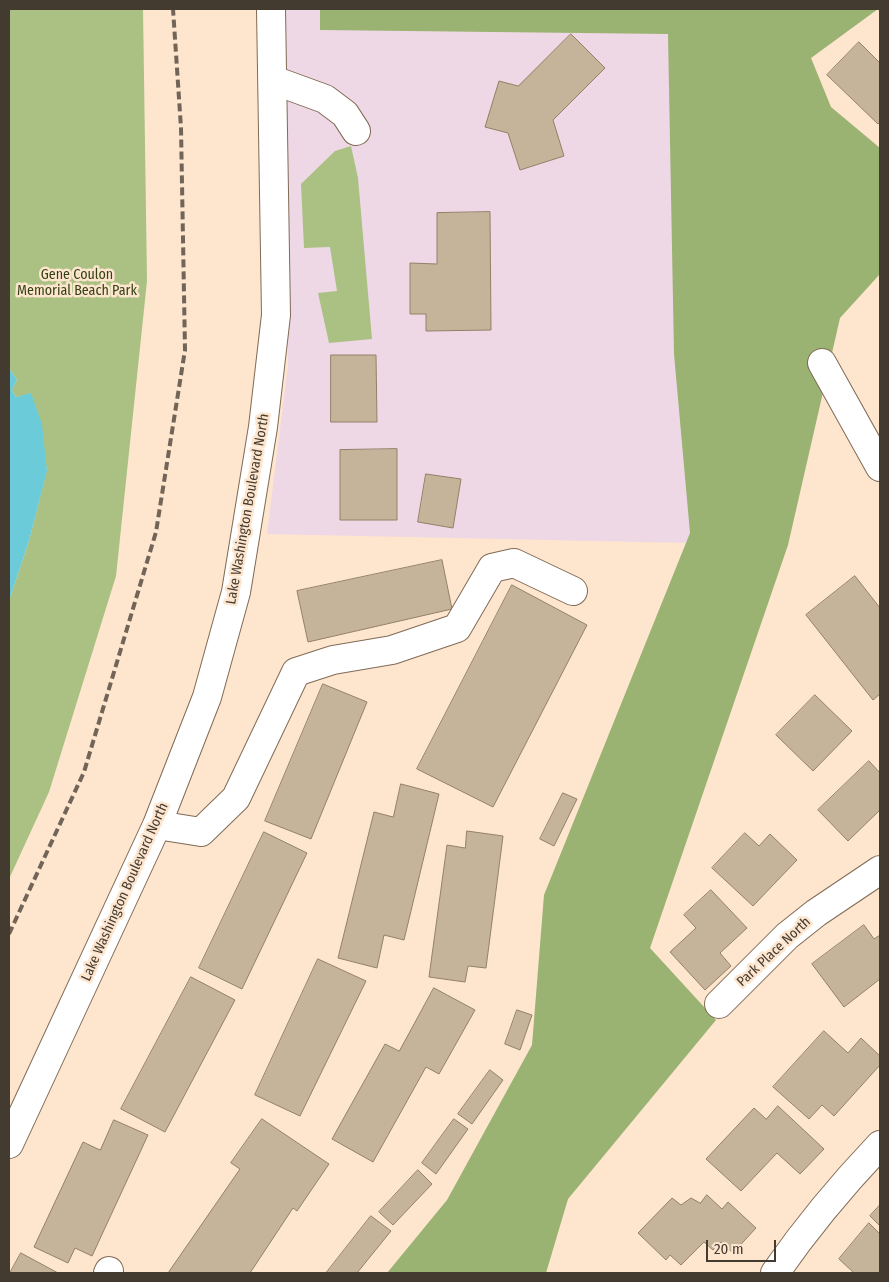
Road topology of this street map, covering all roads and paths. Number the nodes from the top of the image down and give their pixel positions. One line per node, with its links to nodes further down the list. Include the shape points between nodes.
1 (271, 9): 2 (street, Lake Washington Boulevard North)
2 (273, 80): 3 (street, via 325,99 345,114); 7 (street, Lake Washington Boulevard North, via 276,316 247,531 236,592 207,696)
3 (356, 131)
4 (822, 363): 5 (street)
5 (880, 467)
6 (573, 592): 7 (street, via 514,563 492,568 457,628 392,650 333,660 296,672 236,798 201,832)
7 (157, 824): 10 (street, Lake Washington Boulevard North)
8 (880, 870): 9 (street, Park Place North, via 824,907 788,936)
9 (719, 1004)
10 (9, 1144)
11 (880, 1145): 12 (street, via 812,1220)
12 (775, 1273)

